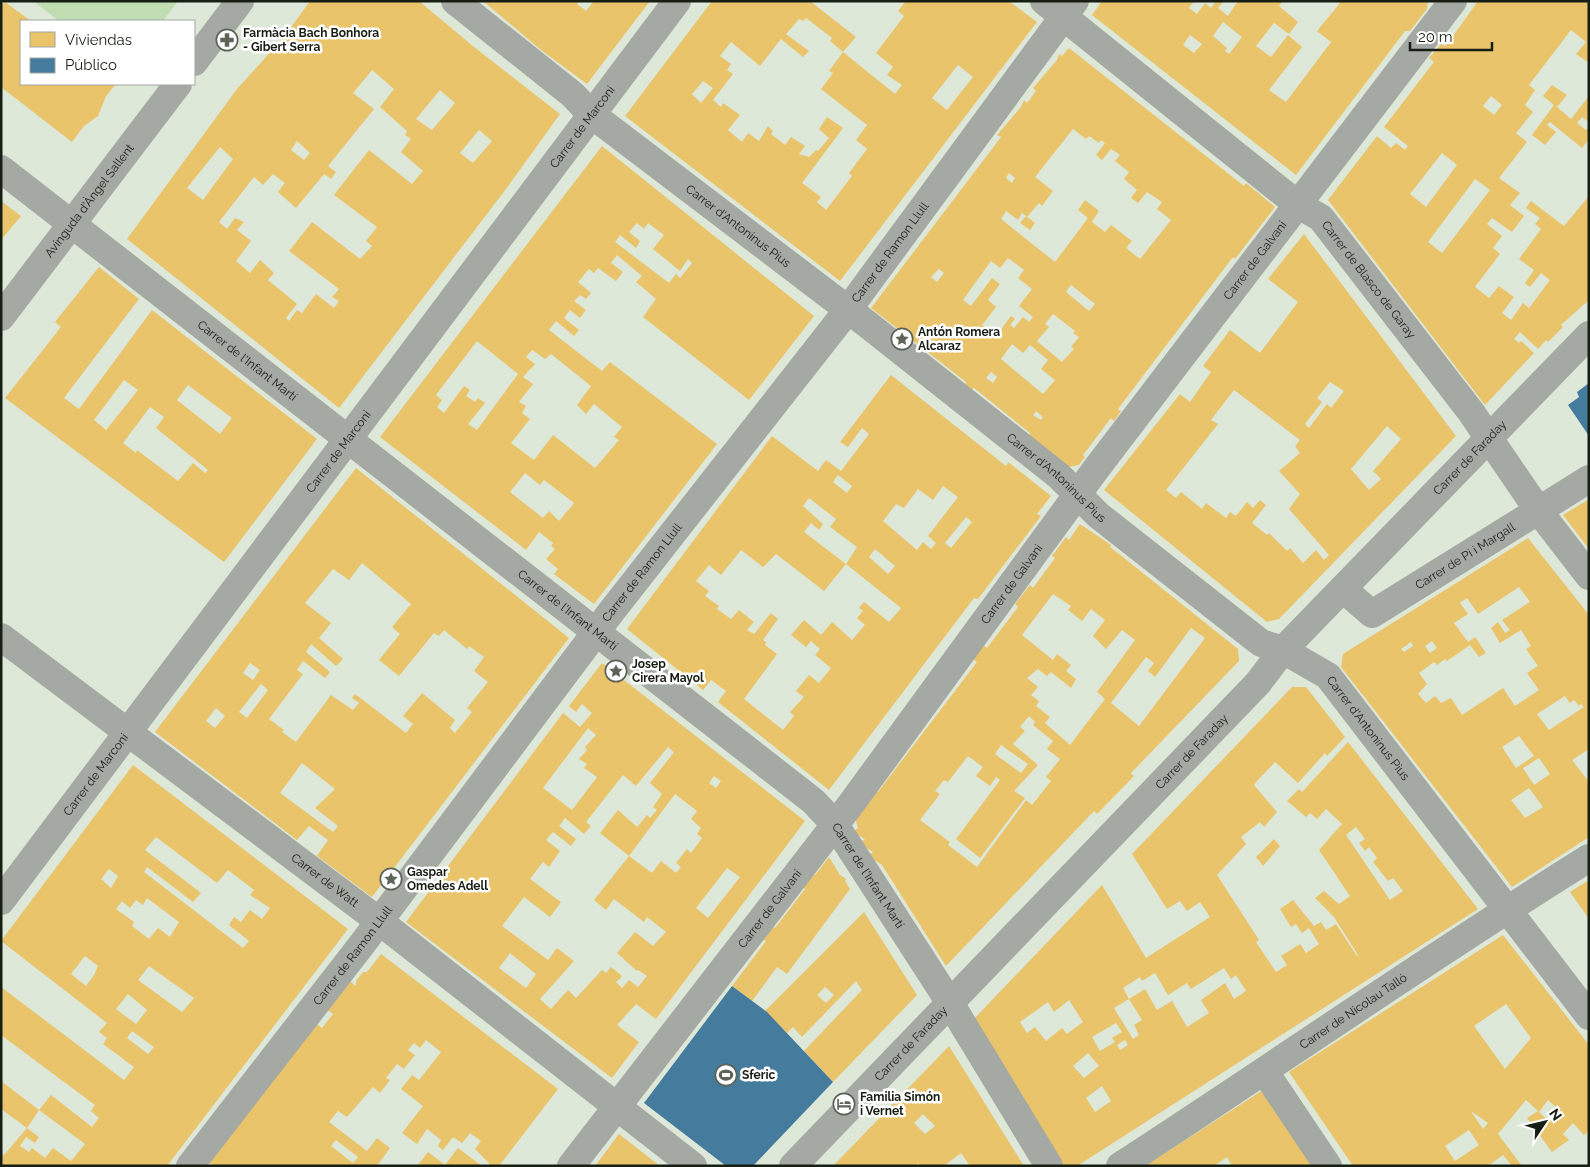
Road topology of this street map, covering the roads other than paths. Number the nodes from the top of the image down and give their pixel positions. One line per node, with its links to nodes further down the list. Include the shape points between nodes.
1 (240, 1): 6 (street)
2 (454, 1): 8 (street, Carrer d'Antoninus Pius, via 573,95)
3 (677, 1): 8 (street, Carrer de Marconi)
4 (1453, 1): 10 (street, Carrer de Galvani)
5 (1061, 6): 10 (street, Carrer de Blasco de Garay); 12 (street, Carrer de Ramon Llull)
6 (195, 61)
7 (177, 85): 11 (street, Avinguda d'Àngel Sallent)
8 (591, 114): 12 (street, Carrer d'Antoninus Pius); 16 (street, Carrer de Marconi)
9 (1, 169): 11 (street, Carrer de l'Infant Martí)
10 (1297, 204): 15 (street, Carrer de Blasco de Garay, via 1321,218); 18 (street, Carrer de Galvani)
11 (72, 223): 13 (street, Avinguda d'Àngel Sallent); 16 (street, Carrer de l'Infant Martí)
12 (846, 310): 18 (street, Carrer d'Antoninus Pius, via 1051,470); 22 (street, Carrer de Ramon Llull)
13 (1, 317)
14 (1589, 335): 15 (street, Carrer de Faraday)
15 (1488, 437): 19 (street, Carrer de Blasco de Garay); 21 (street, Carrer de Faraday)
16 (349, 438): 22 (street, Carrer de l'Infant Martí); 25 (street, Carrer de Marconi)
17 (1589, 479): 19 (street, Carrer de Pi i Margall)
18 (1078, 495): 24 (street, Carrer d'Antoninus Pius, via 1098,516 1261,643); 26 (street, Carrer de Galvani)
19 (1538, 510): 20 (street, Carrer de Blasco de Garay); 21 (street, Carrer de Pi i Margall, via 1372,614)
20 (1589, 576)
21 (1343, 589): 24 (street, Carrer de Faraday)
22 (597, 633): 26 (street, Carrer de l'Infant Martí, via 812,801); 30 (street, Carrer de Ramon Llull)
23 (1, 636): 25 (street, Carrer de Watt)
24 (1283, 650): 29 (street, Carrer d'Antoninus Pius, via 1328,676); 31 (street, Carrer de Faraday, via 1258,682)
25 (130, 732): 28 (street, Carrer de Marconi); 30 (street, Carrer de Watt)
26 (834, 823): 31 (street, Carrer de l'Infant Martí); 34 (street, Carrer de Galvani)
27 (1589, 858): 29 (street, Carrer de Nicolau Talló)
28 (1, 901)
29 (1508, 908): 32 (street, Carrer d'Antoninus Pius); 33 (street, Carrer de Nicolau Talló)
30 (379, 921): 34 (street, Carrer de Watt); 35 (street, Carrer de Ramon Llull)
31 (950, 1003): 38 (street, Carrer de Faraday); 39 (street, Carrer de l'Infant Martí)
32 (1589, 1016)
33 (1264, 1072): 40 (street, Carrer de Nicolau Talló); 41 (street)
34 (615, 1106): 36 (street, Carrer de Galvani); 37 (street, Carrer de Watt)
35 (190, 1166)
36 (571, 1166)
37 (693, 1166)
38 (793, 1166)
39 (1049, 1166)
40 (1120, 1166)
41 (1328, 1166)

